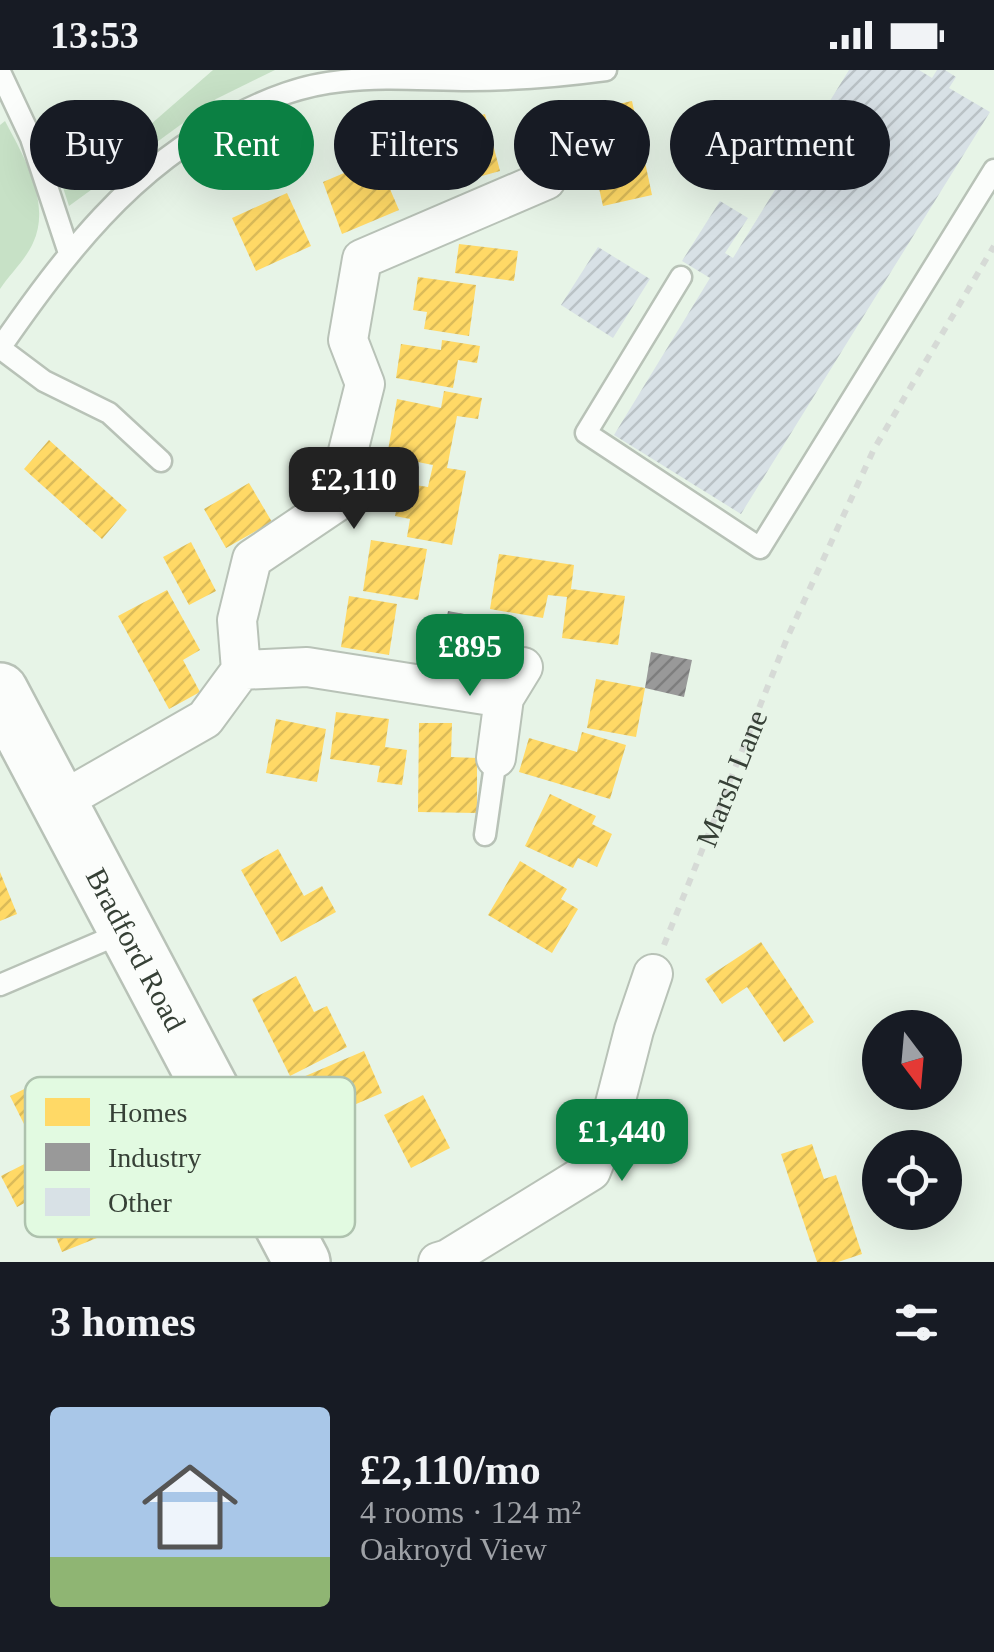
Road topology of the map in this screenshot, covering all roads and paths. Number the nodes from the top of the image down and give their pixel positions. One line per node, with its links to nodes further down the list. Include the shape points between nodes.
1 (606, 70): 3 (lane, via 553,77)
2 (0, 72): 7 (lane, via 31,138)
3 (473, 75): 7 (lane, via 343,81 273,96 164,158)
4 (994, 170): 8 (lane, via 760,548 586,433)
5 (523, 190): 12 (street, via 362,259 348,340 365,384 335,504 252,559 237,620)
6 (994, 246): 18 (path, Marsh Lane, via 866,466 788,636)
7 (68, 253): 9 (lane)
8 (681, 276)
9 (0, 348): 10 (lane); 11 (lane, via 44,381 109,413)
10 (0, 371)
11 (161, 461)
12 (241, 670): 14 (street, via 307,667 513,682); 15 (street, via 205,719)
13 (0, 691): 15 (main road, Bradford Road)
14 (496, 758): 16 (lane)
15 (58, 803): 17 (main road, Bradford Road)
16 (485, 834)
17 (126, 931): 19 (lane); 20 (main road, Bradford Road)
18 (653, 974): 23 (street, via 591,1171)
19 (0, 985)
20 (204, 1077)
21 (289, 1237): 22 (main road, Bradford Road)
22 (302, 1262)
23 (438, 1262)

